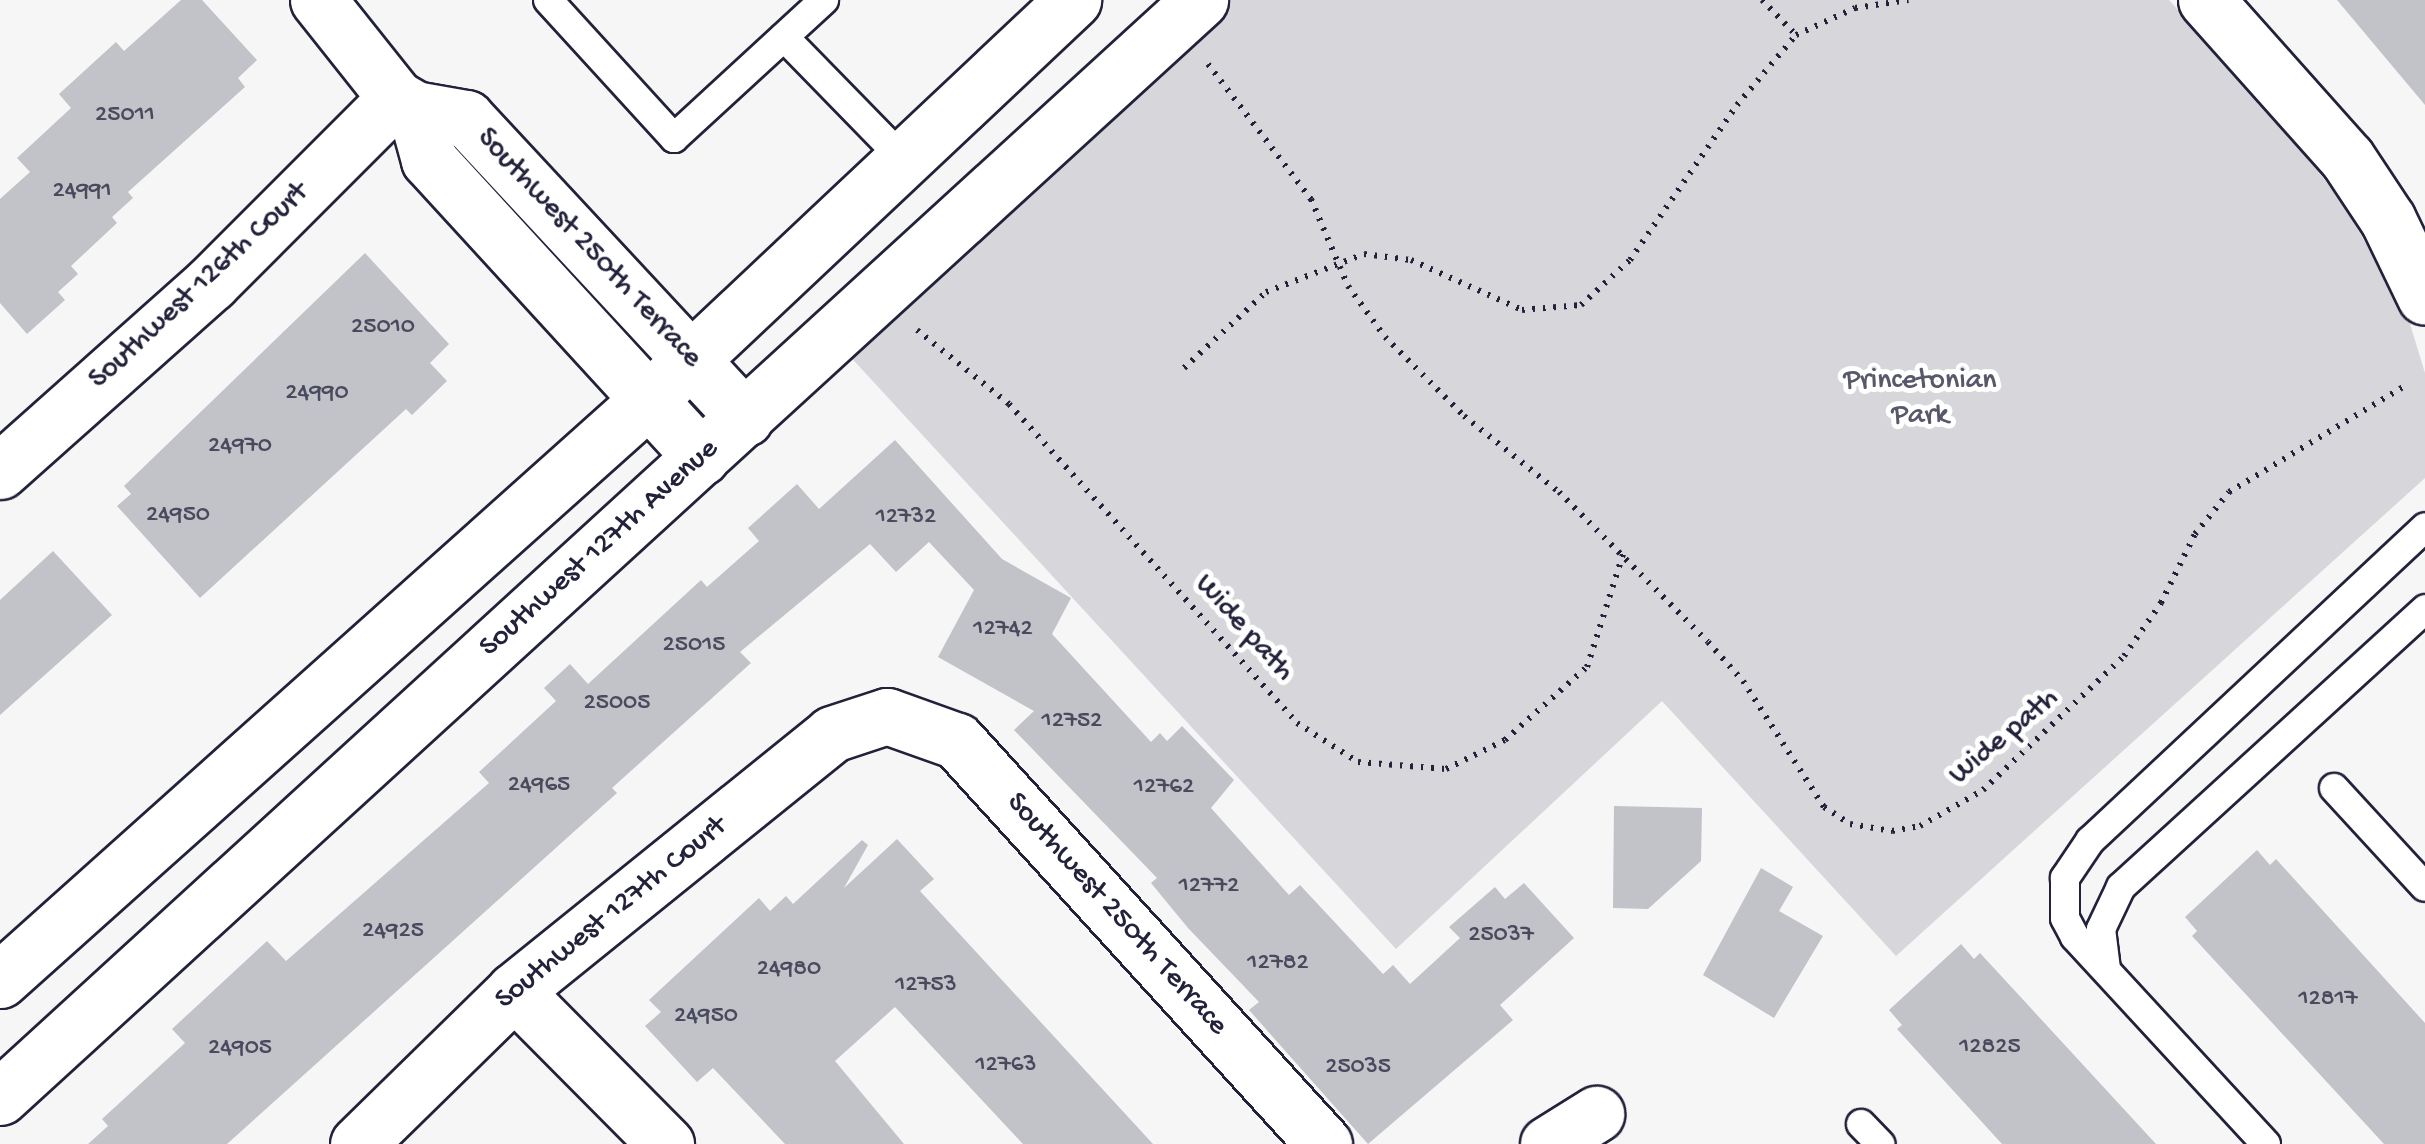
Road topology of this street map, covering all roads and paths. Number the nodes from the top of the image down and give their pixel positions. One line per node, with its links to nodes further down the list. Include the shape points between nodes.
1 (318, 0): 12 (street, Southwest 250th Terrace)
2 (548, 0): 10 (lane, via 674,138)
3 (824, 0): 10 (lane)
4 (1073, 0): 13 (street)
5 (1200, 0): 21 (street, Southwest 127th Avenue)
6 (1762, 0): 9 (path)
7 (1908, 0): 9 (path, via 1854,8)
8 (2206, 0): 15 (street, via 2346,158 2388,220)
9 (1796, 35): 14 (path, via 1737,105 1630,260 1581,305 1522,310 1411,260 1364,254)
10 (784, 37): 13 (lane)
11 (1208, 64): 14 (path, Wide path, via 1289,166)
12 (405, 104): 17 (street, Southwest 250th Terrace, via 466,118); 20 (street, Southwest 250th Terrace, via 429,160); 23 (street, Southwest 126th Court)
13 (904, 160): 17 (street)
14 (1338, 262): 18 (path, via 1266,292); 25 (path, Wide path, via 1364,311 1414,368)
15 (2425, 297)
16 (917, 330): 25 (path, Wide path, via 1009,404 1297,723 1358,762 1446,769 1506,740 1587,667)
17 (692, 360): 20 (street); 21 (street, Southwest 250th Terrace)
18 (1184, 368)
19 (2408, 384): 25 (path, Wide path, via 2229,492 2195,534 2139,636 2099,685 1984,790 1920,826 1880,830 1836,817 1743,681)
20 (648, 400): 22 (street, Southwest 250th Terrace); 31 (street)
21 (746, 418): 22 (street, Southwest 127th Avenue)
22 (701, 457): 33 (street, Southwest 127th Avenue)
23 (0, 471)
24 (2425, 527): 30 (lane, via 2073,860 2065,878 2066,918)
25 (1623, 554)
26 (2425, 609): 30 (lane, via 2122,887 2101,929)
27 (887, 716): 32 (street, Southwest 127th Court, via 832,734); 37 (street, Southwest 250th Terrace, via 957,742)
28 (2334, 788): 29 (lane)
29 (2425, 887)
30 (2106, 969): 39 (lane)
31 (0, 980)
32 (514, 991): 35 (street, Southwest 127th Court); 36 (street)
33 (0, 1098)
34 (1596, 1114): 38 (street)
35 (358, 1144)
36 (666, 1144)
37 (1324, 1144)
38 (1548, 1144)
39 (2266, 1144)

